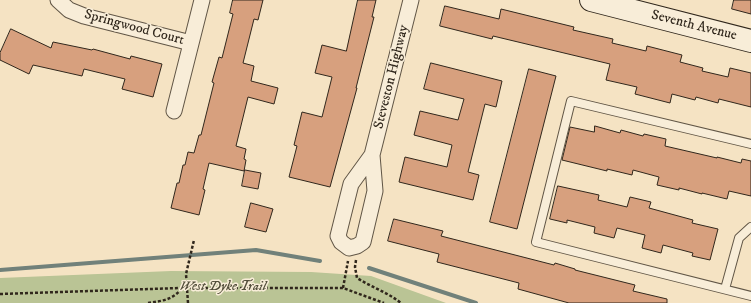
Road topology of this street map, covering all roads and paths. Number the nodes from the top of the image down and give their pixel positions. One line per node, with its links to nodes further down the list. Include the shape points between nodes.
1 (58, 0): 7 (street, Springwood Court, via 69,10 84,16)
2 (202, 0): 7 (street)
3 (411, 0): 10 (street, Steveston Highway)
4 (591, 0): 5 (street, Seventh Avenue)
5 (612, 3): 6 (street, Seventh Avenue)
6 (751, 41)
7 (191, 43): 8 (street)
8 (174, 111)
9 (751, 144): 18 (lane, via 571,101 536,242)
10 (372, 155): 10 (street, Steveston Highway, via 351,184 338,236 349,248 362,242 375,191)
11 (751, 227): 18 (lane, via 739,238)
12 (194, 240): 17 (path, via 186,274)
13 (356, 259): 24 (path, via 357,278)
14 (349, 260): 16 (path)
15 (182, 288): 17 (path); 19 (path); 21 (path, via 170,299)
16 (343, 288): 17 (path); 23 (path)
17 (186, 289): 22 (path)
18 (725, 289): 20 (lane)
19 (0, 294)
20 (751, 296)
21 (148, 303)
22 (188, 303)
23 (384, 303)
24 (401, 303)

